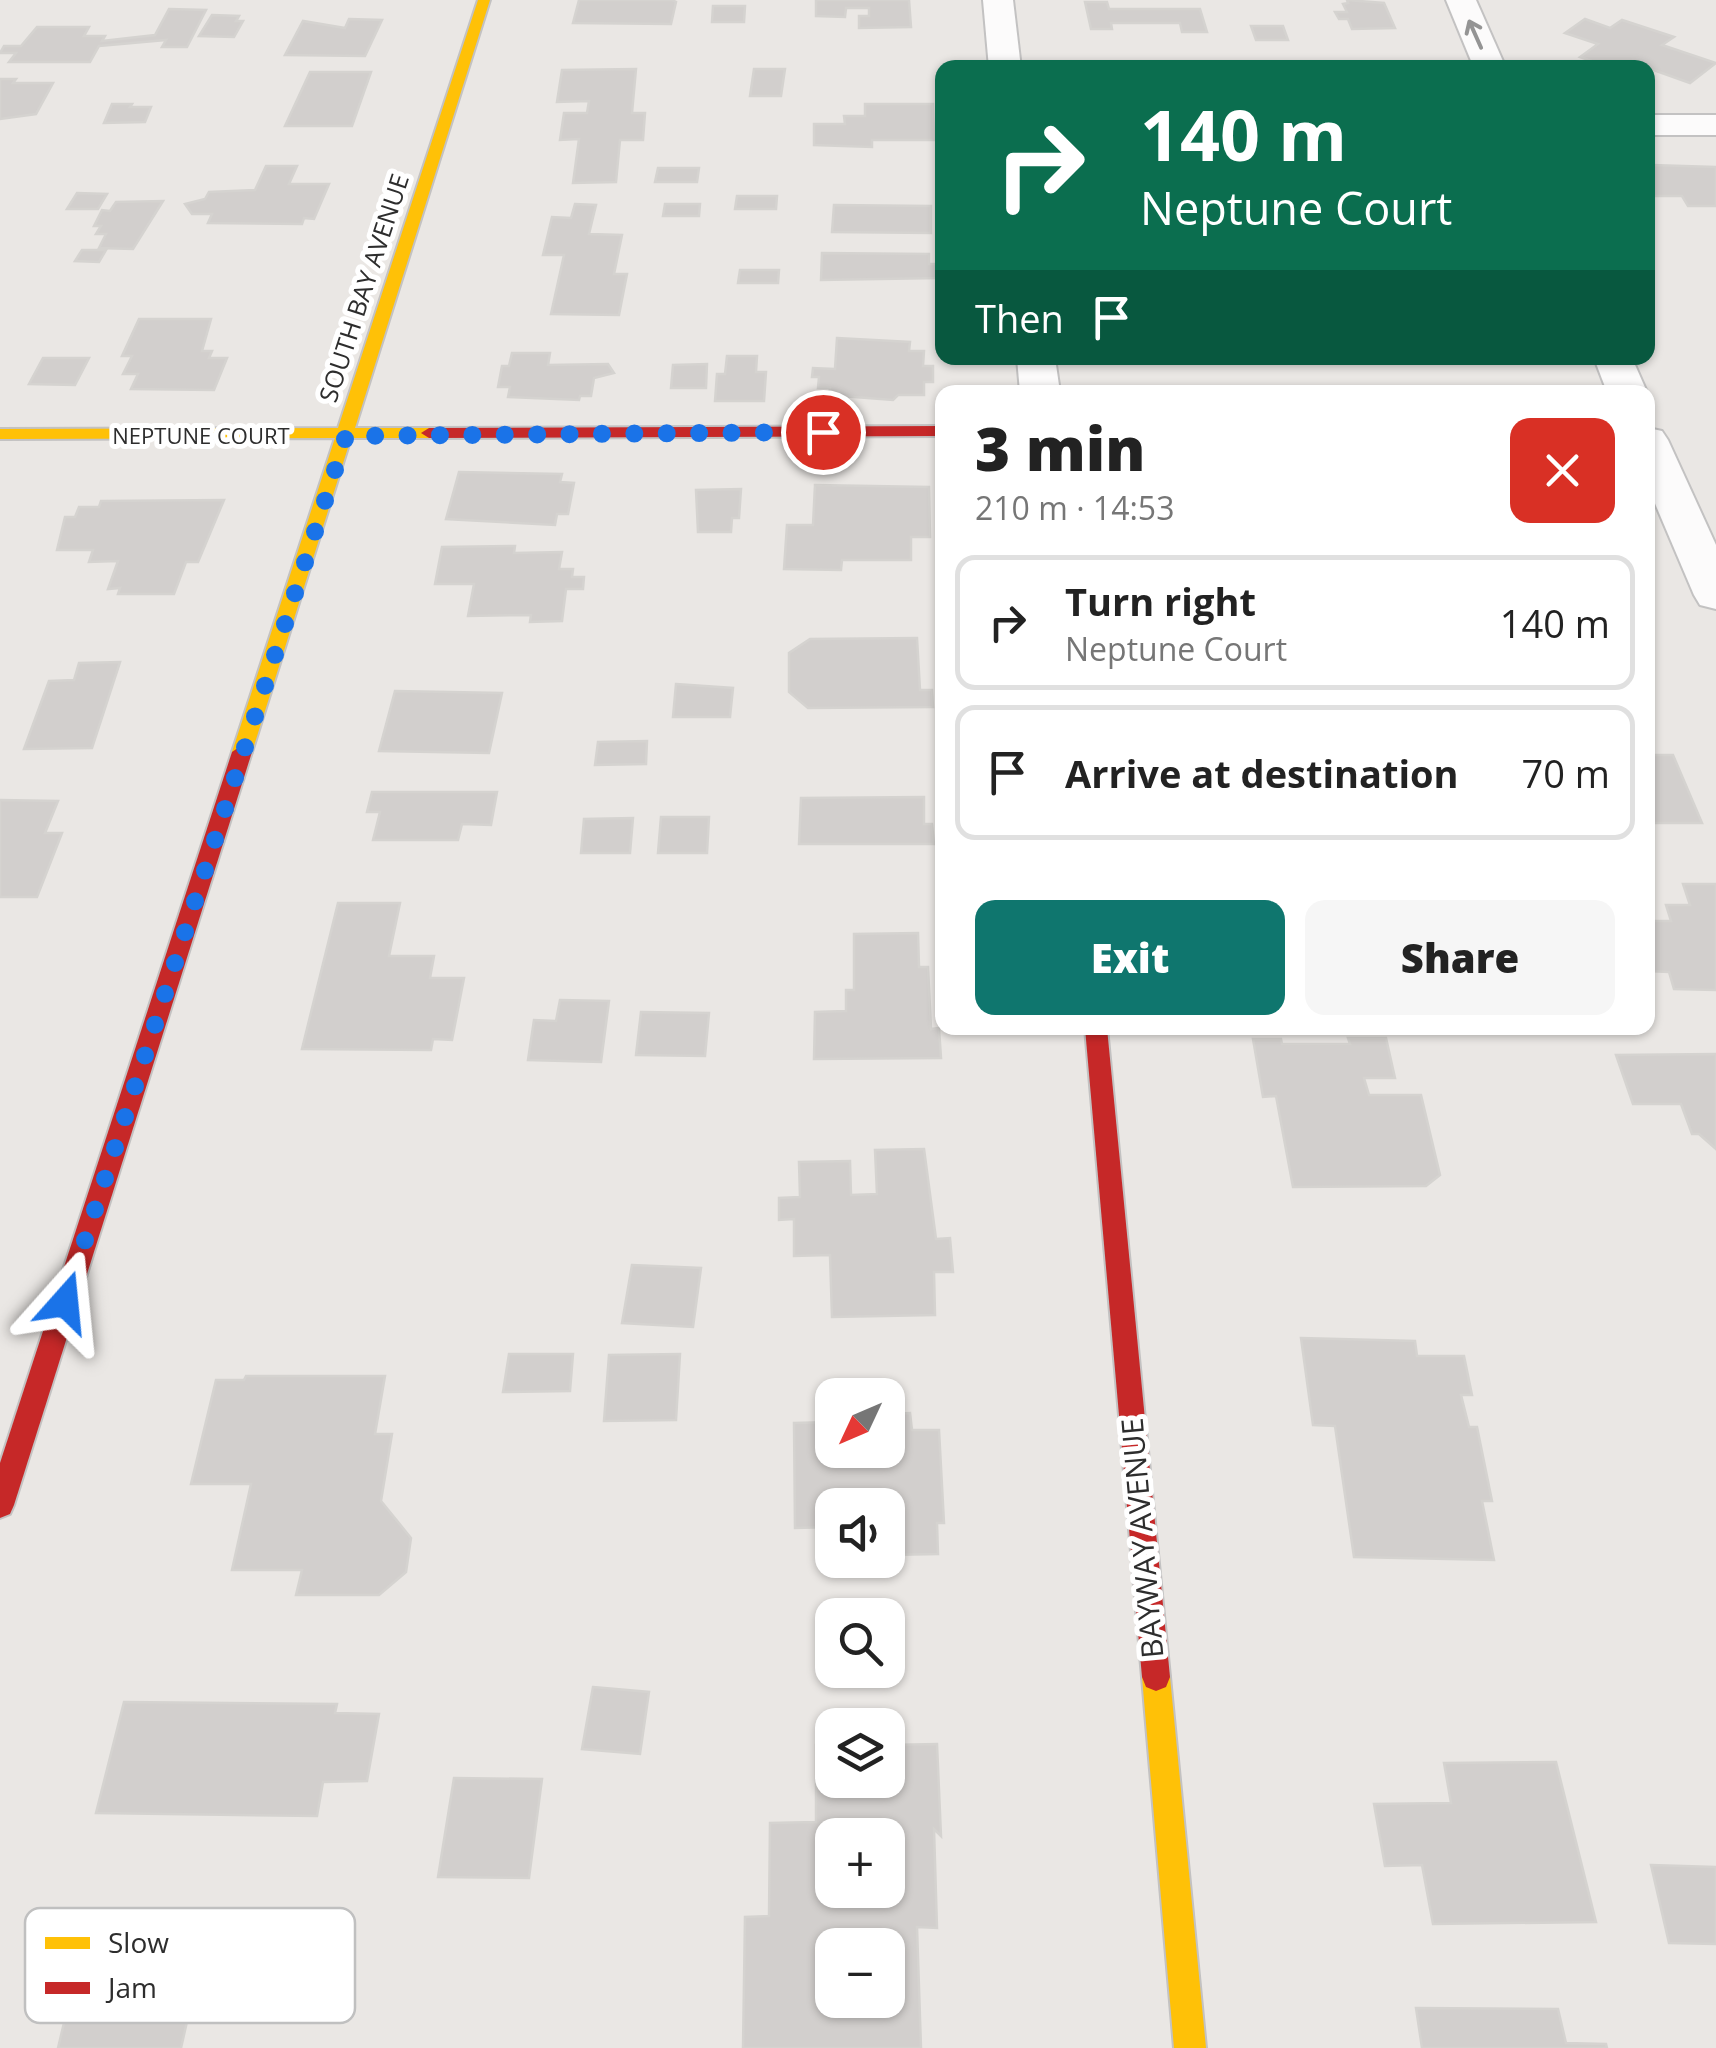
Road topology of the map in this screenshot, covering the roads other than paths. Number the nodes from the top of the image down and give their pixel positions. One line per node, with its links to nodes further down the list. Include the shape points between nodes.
1 (484, 0): 10 (street, SOUTH BAY AVENUE)
2 (998, 0): 4 (street)
3 (1460, 0): 5 (street, one-way to 3)
4 (1004, 60)
5 (1486, 60)
6 (1655, 125): 7 (street)
7 (1716, 125)
8 (935, 431): 10 (street, NEPTUNE COURT)
9 (0, 434): 10 (street, NEPTUNE COURT)
10 (346, 436): 14 (street, SOUTH BAY AVENUE)
11 (1655, 456): 12 (street)
12 (1716, 595)
13 (1097, 1035): 15 (street, BAYWAY AVENUE)
14 (0, 1505)
15 (1190, 2048)

